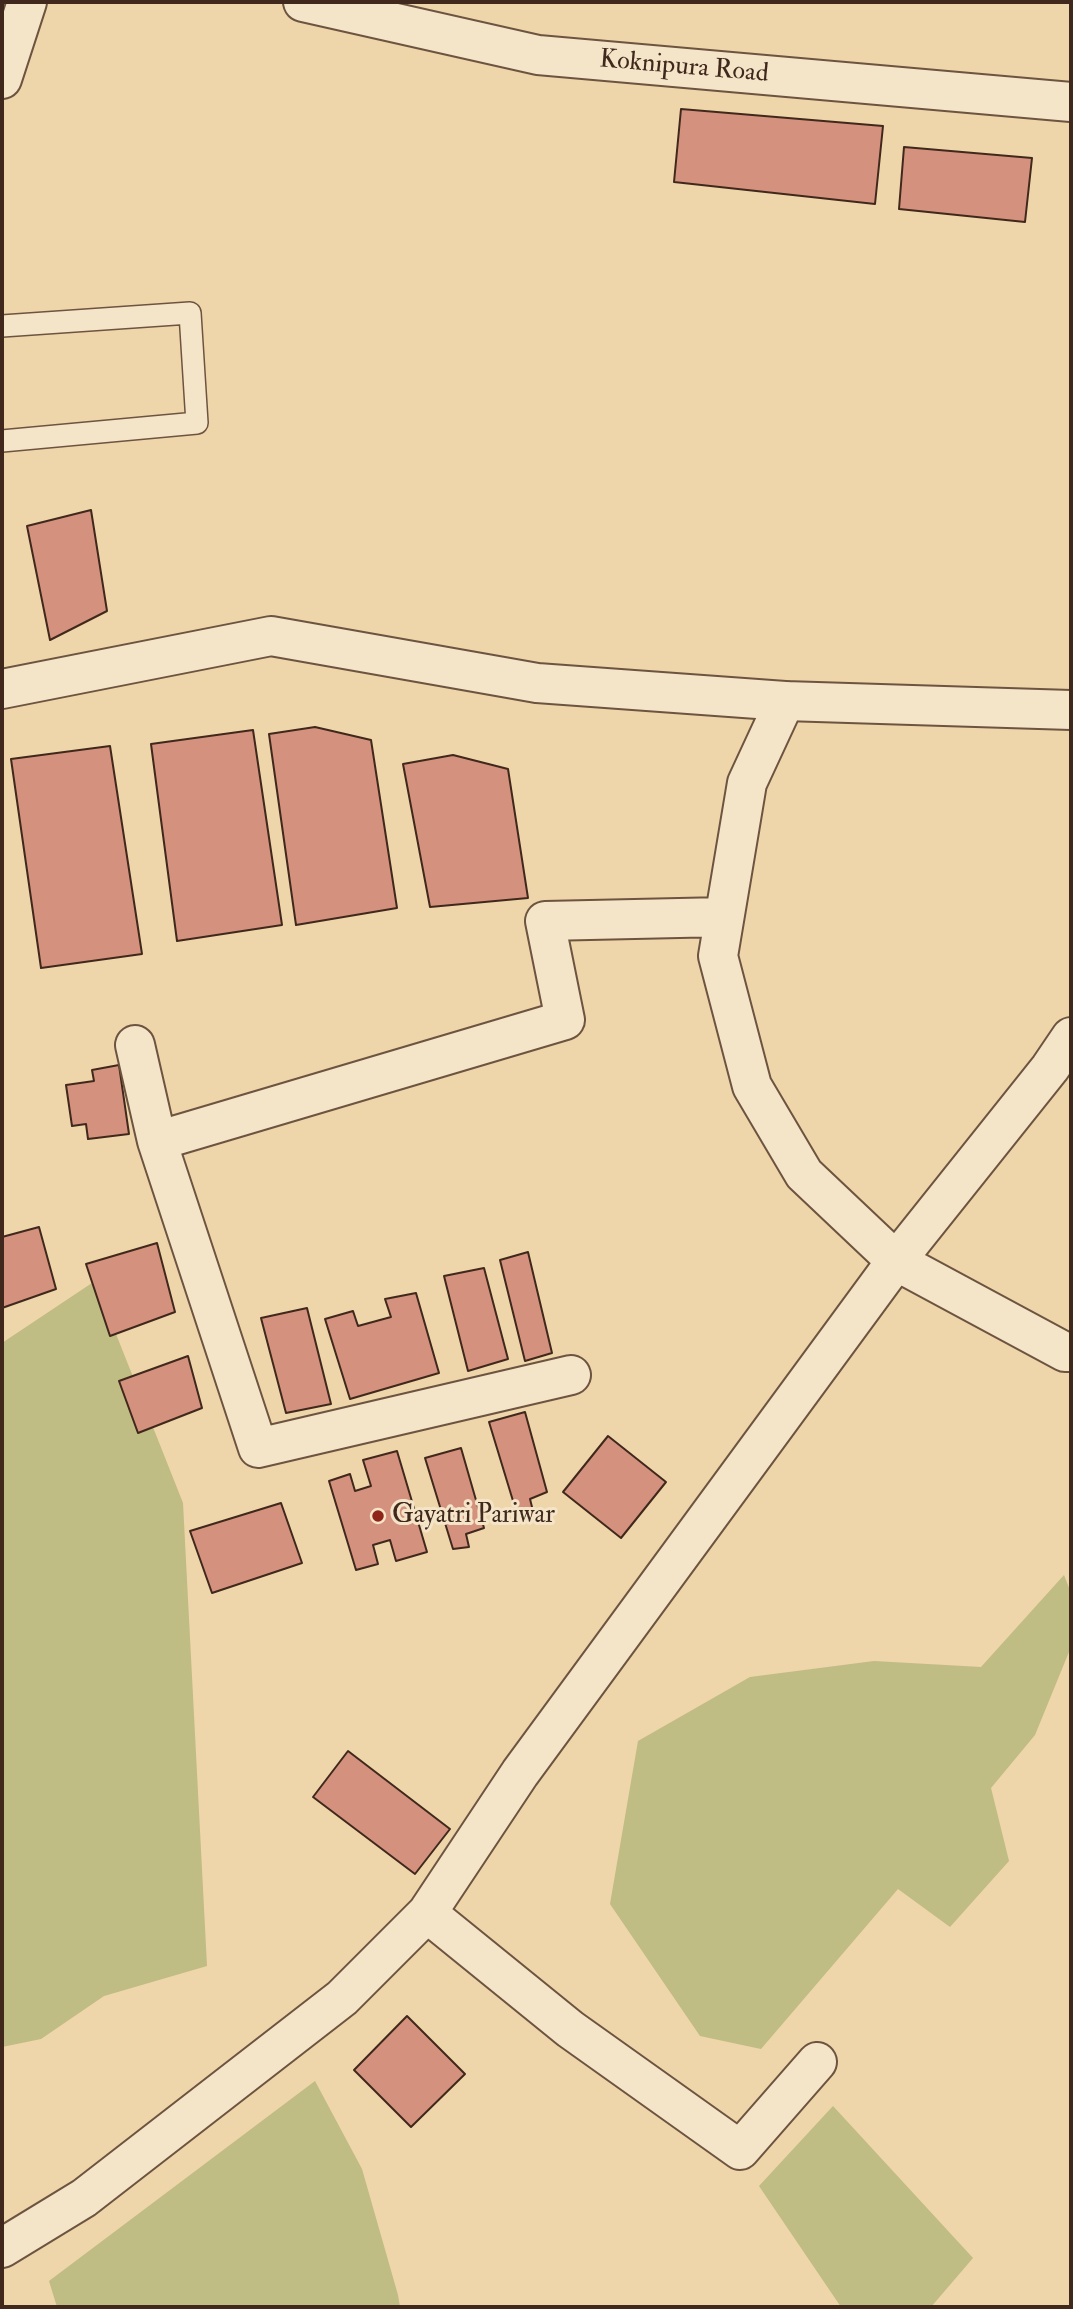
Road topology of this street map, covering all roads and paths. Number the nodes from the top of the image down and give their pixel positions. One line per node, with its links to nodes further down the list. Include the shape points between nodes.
1 (27, 2): 3 (street)
2 (303, 2): 4 (street, Koknipura Road, via 538,55)
3 (2, 79)
4 (1071, 102)
5 (2, 326): 6 (lane, via 190,313 197,423)
6 (2, 441)
7 (2, 689): 8 (street, via 271,636 537,684)
8 (785, 701): 9 (street); 10 (street, via 747,783)
9 (1071, 710)
10 (724, 917): 13 (street, via 545,921 565,1020); 14 (street, via 718,956 752,1086 804,1174)
11 (1071, 1037): 14 (street)
12 (135, 1045): 13 (street)
13 (157, 1141): 16 (street, via 258,1448)
14 (896, 1261): 15 (street); 17 (street, via 520,1773)
15 (1071, 1352)
16 (571, 1375)
17 (427, 1913): 18 (street, via 570,2029 740,2150); 19 (street, via 342,1998 84,2198)
18 (817, 2062)
19 (2, 2248)

